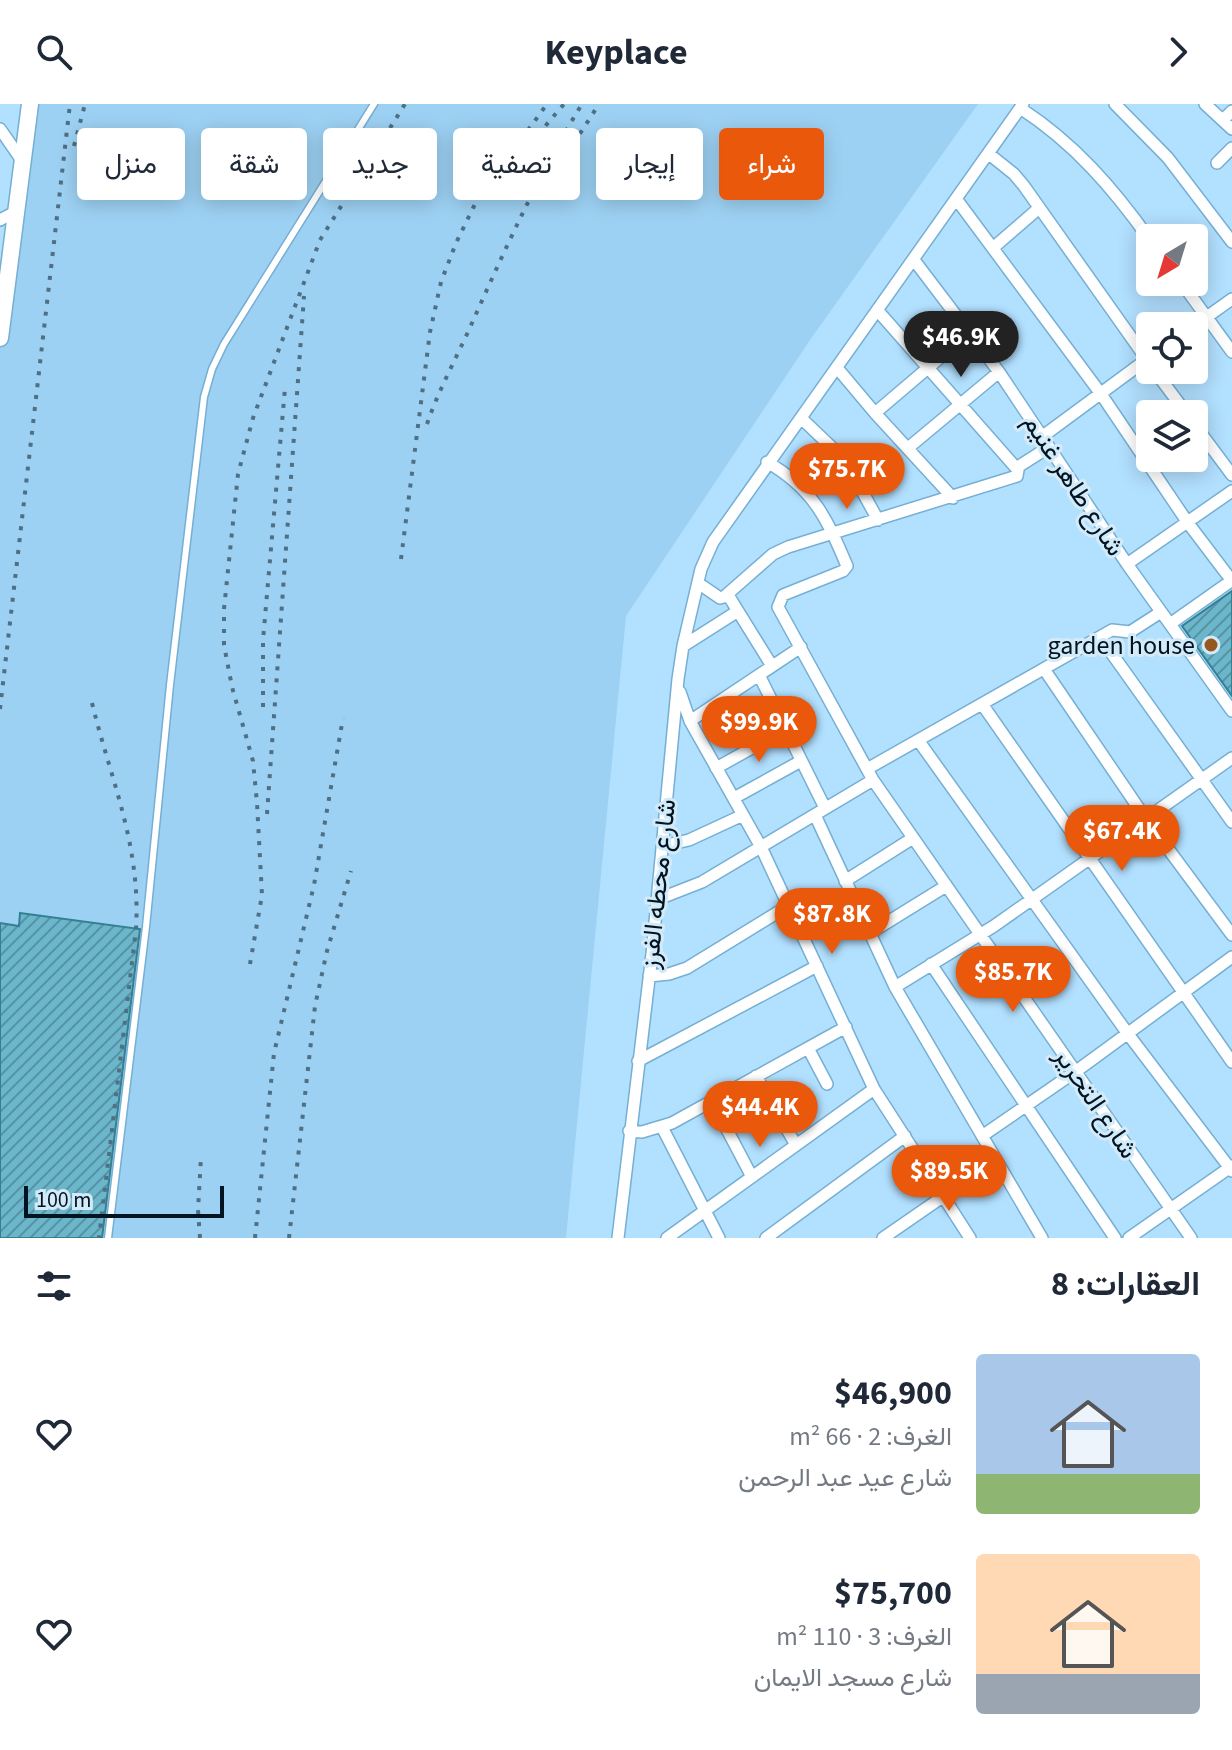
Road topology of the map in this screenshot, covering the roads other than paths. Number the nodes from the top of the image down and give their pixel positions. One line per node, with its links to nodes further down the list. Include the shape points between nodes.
1 (30, 104): 11 (street)
2 (374, 104): 117 (lane, via 224,344 204,397)
3 (1115, 104): 17 (street, via 1168,158)
4 (1205, 104): 7 (street)
5 (1022, 106): 10 (street, شارع محطه الفرز); 16 (street, via 1088,163)
6 (1232, 111): 7 (street)
7 (1227, 125)
8 (0, 129): 11 (street)
9 (1232, 148): 12 (street)
10 (989, 154): 13 (street, شارع محطه الفرز); 14 (street, via 1014,174)
11 (23, 163): 15 (street)
12 (1217, 163)
13 (957, 200): 18 (street); 19 (street, شارع محطه الفرز)
14 (1039, 208): 18 (street); 27 (street)
15 (6, 213): 20 (street)
16 (1138, 224)
17 (1232, 242)
18 (994, 247): 33 (street)
19 (914, 260): 22 (street, شارع محطه الفرز); 25 (street, شارع طاهر غنيم)
20 (3, 290): 26 (street)
21 (1232, 299): 23 (street)
22 (878, 311): 29 (street); 30 (street, شارع محطه الفرز)
23 (1208, 316)
24 (1208, 320): 28 (street)
25 (969, 333): 29 (street); 31 (street, شارع طاهر غنيم)
26 (0, 338)
27 (1136, 343)
28 (1232, 352)
29 (928, 366): 34 (street); 35 (street)
30 (838, 369): 35 (street); 36 (street, شارع محطه الفرز)
31 (999, 372): 34 (street); 37 (street, شارع طاهر غنيم)
32 (1136, 372): 33 (street)
33 (1101, 394): 37 (street); 46 (street)
34 (959, 403): 39 (street); 41 (street)
35 (875, 413): 39 (street)
36 (801, 418): 40 (street, شارع محطه الفرز); 45 (street, via 845,460)
37 (1046, 441): 41 (street); 48 (street, شارع طاهر غنيم)
38 (1208, 443): 42 (street)
39 (908, 448): 44 (street)
40 (767, 462): 47 (street, via 811,495); 50 (street, شارع محطه الفرز, via 713,542)
41 (1017, 469): 44 (street, via 1015,478)
42 (1232, 475)
43 (1232, 491): 46 (street)
44 (953, 498): 45 (street)
45 (878, 520): 47 (street)
46 (1188, 523): 48 (street); 49 (street)
47 (833, 533): 51 (street, via 780,550); 57 (street, شارع التحرير, via 845,569 783,595 778,607)
48 (1127, 564): 53 (street, شارع طاهر غنيم)
49 (1232, 581): 54 (street)
50 (698, 583): 51 (street, via 720,598); 56 (street, شارع محطه الفرز)
51 (728, 595): 52 (street)
52 (738, 611): 56 (street); 58 (street)
53 (1161, 612): 54 (street, شارع طاهر غنيم); 55 (street, via 1130,632 1112,630)
54 (1170, 624): 63 (street, شارع طاهر غنيم)
55 (1100, 637): 59 (street); 71 (street)
56 (683, 646): 61 (street, شارع محطه الفرز)
57 (801, 647): 58 (street); 70 (street, شارع التحرير)
58 (772, 666): 60 (street)
59 (1044, 669): 62 (street); 75 (street)
60 (759, 675): 64 (street); 65 (street)
61 (678, 679): 64 (street); 78 (street, شارع محطه الفرز)
62 (982, 704): 66 (street); 80 (street)
63 (1232, 711)
64 (690, 721): 69 (street)
65 (786, 729): 68 (street); 69 (street)
66 (918, 740): 70 (street); 83 (street)
67 (1232, 758): 71 (street)
68 (801, 761): 72 (street); 73 (street)
69 (716, 768): 72 (street)
70 (870, 774): 73 (street); 77 (street, شارع التحرير)
71 (1202, 780): 75 (street); 76 (street)
72 (734, 798): 74 (street)
73 (820, 811): 79 (street); 81 (street)
74 (743, 815): 78 (street, via 689,840); 79 (street)
75 (1146, 819): 80 (street); 88 (street)
76 (1232, 822)
77 (913, 838): 81 (street); 82 (street, شارع التحرير)
78 (662, 846): 84 (street, شارع محطه الفرز)
79 (761, 847): 84 (street, via 702,882); 85 (street)
80 (1090, 857): 83 (street); 94 (street)
81 (845, 881): 86 (street)
82 (946, 886): 86 (street); 87 (street, شارع التحرير)
83 (1032, 898): 87 (street); 96 (street)
84 (656, 900): 92 (street, شارع محطه الفرز)
85 (788, 906): 91 (street); 92 (street, via 687,968)
86 (870, 933): 93 (street)
87 (980, 934): 90 (street); 100 (street, شارع التحرير)
88 (1232, 935)
89 (1232, 957): 94 (street)
90 (931, 964): 93 (street); 105 (street)
91 (817, 966): 95 (street); 98 (street)
92 (649, 976): 98 (street, شارع محطه الفرز)
93 (895, 987): 109 (street)
94 (1184, 993): 96 (street); 99 (street)
95 (846, 1027): 97 (street); 103 (street)
96 (1128, 1034): 100 (street); 112 (street)
97 (808, 1048): 101 (street); 102 (street)
98 (638, 1061): 107 (street, شارع محطه الفرز)
99 (1232, 1062)
100 (1075, 1072): 105 (street); 116 (street, شارع التحرير)
101 (756, 1076): 104 (street); 110 (street)
102 (827, 1084)
103 (874, 1089): 108 (street); 110 (street)
104 (712, 1101): 106 (street); 113 (street)
105 (1027, 1105): 109 (street); 125 (street)
106 (662, 1127): 107 (street); 115 (street)
107 (629, 1131): 118 (street, شارع محطه الفرز)
108 (905, 1136): 114 (street); 121 (street)
109 (982, 1136): 111 (street)
110 (796, 1145): 113 (street)
111 (996, 1160): 114 (street); 124 (street)
112 (1231, 1169): 116 (street)
113 (752, 1177): 115 (street)
114 (943, 1196): 122 (street); 123 (street)
115 (703, 1210): 119 (street); 120 (street)
116 (1170, 1211): 126 (street); 127 (street, شارع التحرير)
117 (108, 1238)
118 (618, 1238)
119 (667, 1238)
120 (719, 1238)
121 (766, 1238)
122 (883, 1238)
123 (970, 1238)
124 (1042, 1238)
125 (1115, 1238)
126 (1129, 1238)
127 (1191, 1238)

